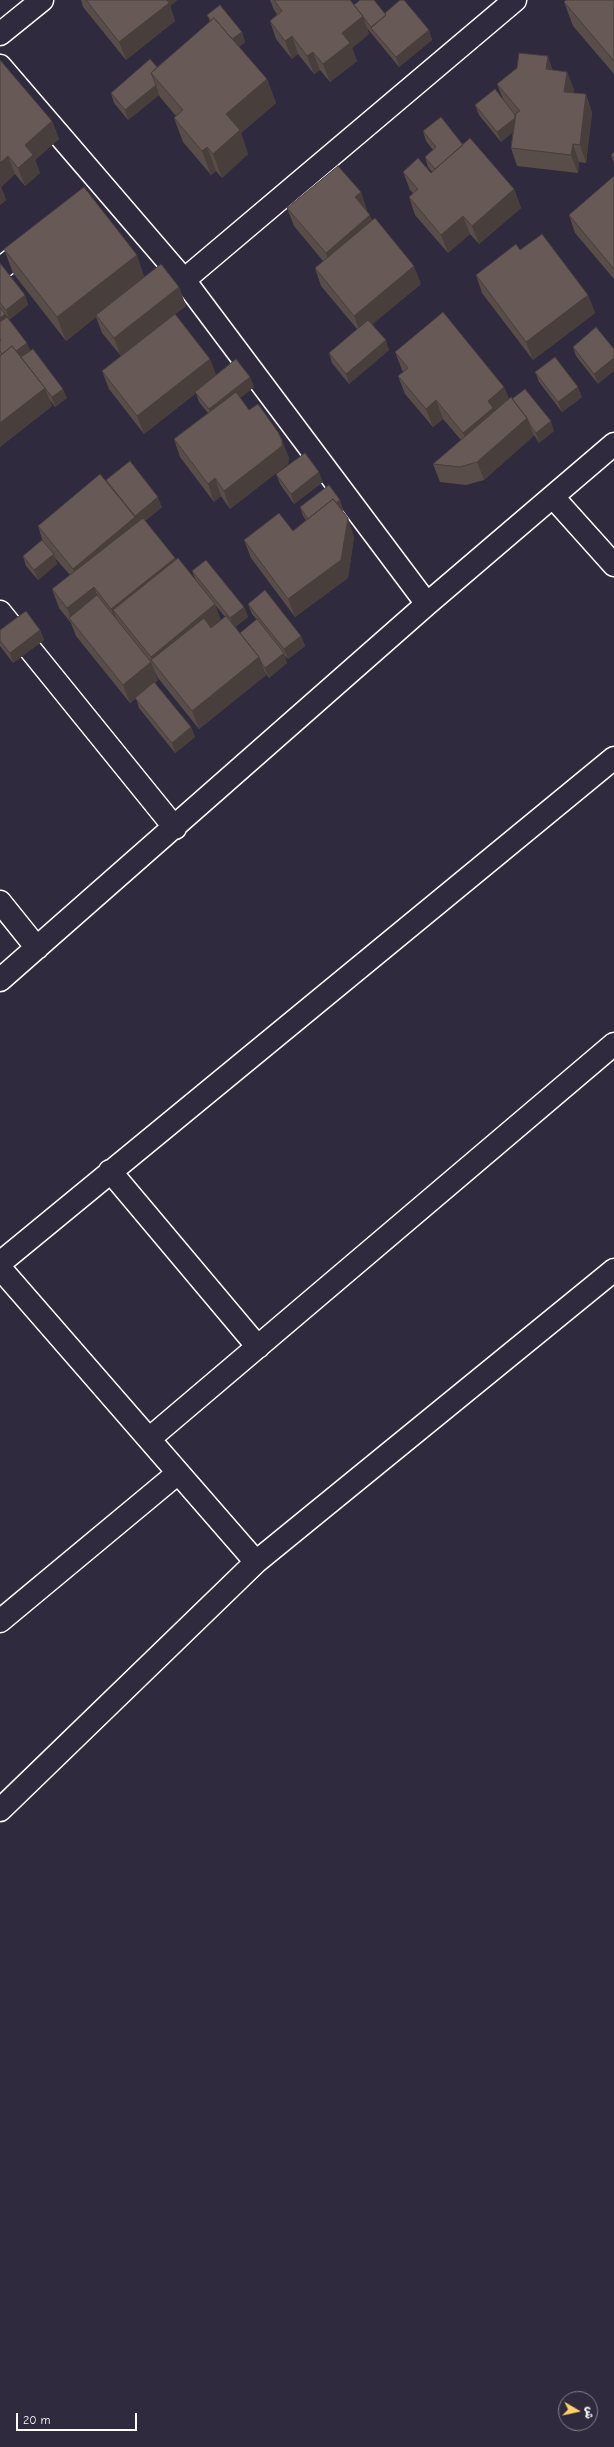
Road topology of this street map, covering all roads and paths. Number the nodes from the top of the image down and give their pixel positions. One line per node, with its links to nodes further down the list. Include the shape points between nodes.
1 (42, 0): 3 (street)
2 (515, 0): 7 (street)
3 (0, 34)
4 (0, 66): 7 (street, via 98,194)
5 (49, 231): 6 (street)
6 (0, 269)
7 (184, 280): 11 (street)
8 (614, 444): 9 (street)
9 (553, 498): 10 (street); 11 (street)
10 (614, 565)
11 (427, 604): 14 (street)
12 (0, 612): 14 (street)
13 (614, 758): 19 (street)
14 (175, 828): 16 (street)
15 (0, 902): 16 (street)
16 (37, 948): 17 (street)
17 (0, 980)
18 (614, 1044): 23 (street)
19 (110, 1171): 20 (street); 23 (street)
20 (0, 1263)
21 (0, 1268): 24 (street)
22 (614, 1270): 26 (street)
23 (258, 1348): 24 (street)
24 (149, 1439): 25 (street)
25 (178, 1473): 26 (street); 27 (street)
26 (256, 1562): 28 (street)
27 (0, 1621)
28 (0, 1810)

